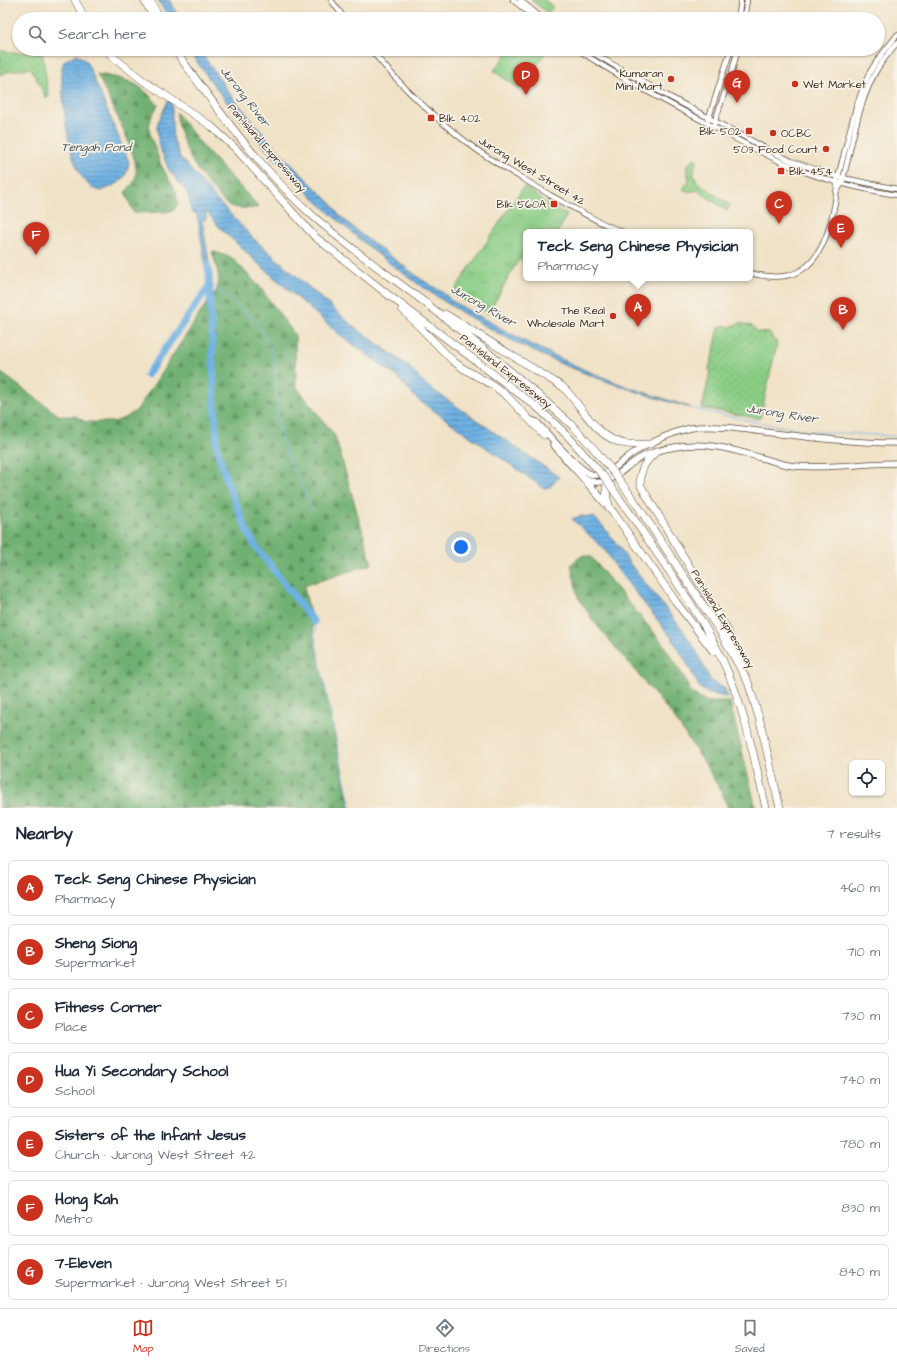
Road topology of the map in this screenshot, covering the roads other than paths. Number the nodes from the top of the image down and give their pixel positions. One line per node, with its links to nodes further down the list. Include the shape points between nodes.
1 (75, 0): 9 (highway)
2 (144, 0): 10 (highway)
3 (150, 0): 11 (highway)
4 (331, 0): 12 (street)
5 (513, 0): 13 (street)
6 (520, 0): 14 (street)
7 (741, 0): 15 (street)
8 (746, 0): 16 (street)
9 (81, 12)
10 (151, 12)
11 (156, 12)
12 (340, 12)
13 (528, 12)
14 (535, 12)
15 (739, 12)
16 (745, 12)
17 (897, 35): 19 (street)
18 (897, 43): 32 (street, via 875,74 864,99)
19 (885, 51)
20 (112, 56): 38 (highway, Pan-Island Expressway, via 141,79 211,126 236,149 314,236)
21 (179, 56): 39 (highway, Pan-Island Expressway, via 245,142 288,191 342,240)
22 (376, 56): 36 (street, Jurong West Street 42, via 424,105 473,147 566,204)
23 (588, 56): 28 (street, via 607,69)
24 (598, 56): 28 (street)
25 (729, 56): 28 (street)
26 (736, 56): 29 (street)
27 (881, 56): 31 (street, via 873,67 859,98)
28 (708, 120): 29 (street); 30 (street)
29 (715, 121): 30 (street); 31 (street, via 764,148)
30 (713, 126): 31 (street, via 785,164 802,171)
31 (837, 179): 32 (street); 34 (street)
32 (843, 180): 33 (street); 34 (street); 35 (street)
33 (897, 189)
34 (837, 191): 37 (street, via 827,233 820,252 814,259 792,275 773,277)
35 (897, 194)
36 (615, 229)
37 (753, 274)
38 (391, 297): 40 (highway, via 453,361 508,397); 50 (highway, Pan-Island Expressway, bridge, via 537,407 586,455 636,522 702,622)
39 (424, 302): 43 (highway, via 563,387 594,427 604,435 627,444); 51 (highway, Pan-Island Expressway, bridge, via 543,398 595,449 645,517 721,634)
40 (529, 419): 41 (highway); 47 (main road, via 537,422 584,471 594,476)
41 (544, 436): 46 (main road)
42 (897, 443): 43 (main road, via 832,440 729,428 693,428)
43 (651, 444): 47 (main road, via 635,452)
44 (657, 451): 45 (main road, via 676,446 714,446 793,466); 48 (main road, via 639,458); 51 (highway, via 643,467 641,486 726,629)
45 (897, 462)
46 (578, 472): 48 (main road, via 593,481); 49 (highway)
47 (609, 472): 48 (highway)
48 (607, 480): 49 (highway, via 608,502)
49 (613, 512): 50 (highway, via 676,602)
50 (722, 659): 52 (highway, Pan-Island Expressway, via 747,724)
51 (748, 682): 53 (highway, Pan-Island Expressway, via 760,721)
52 (766, 808)
53 (780, 808)

